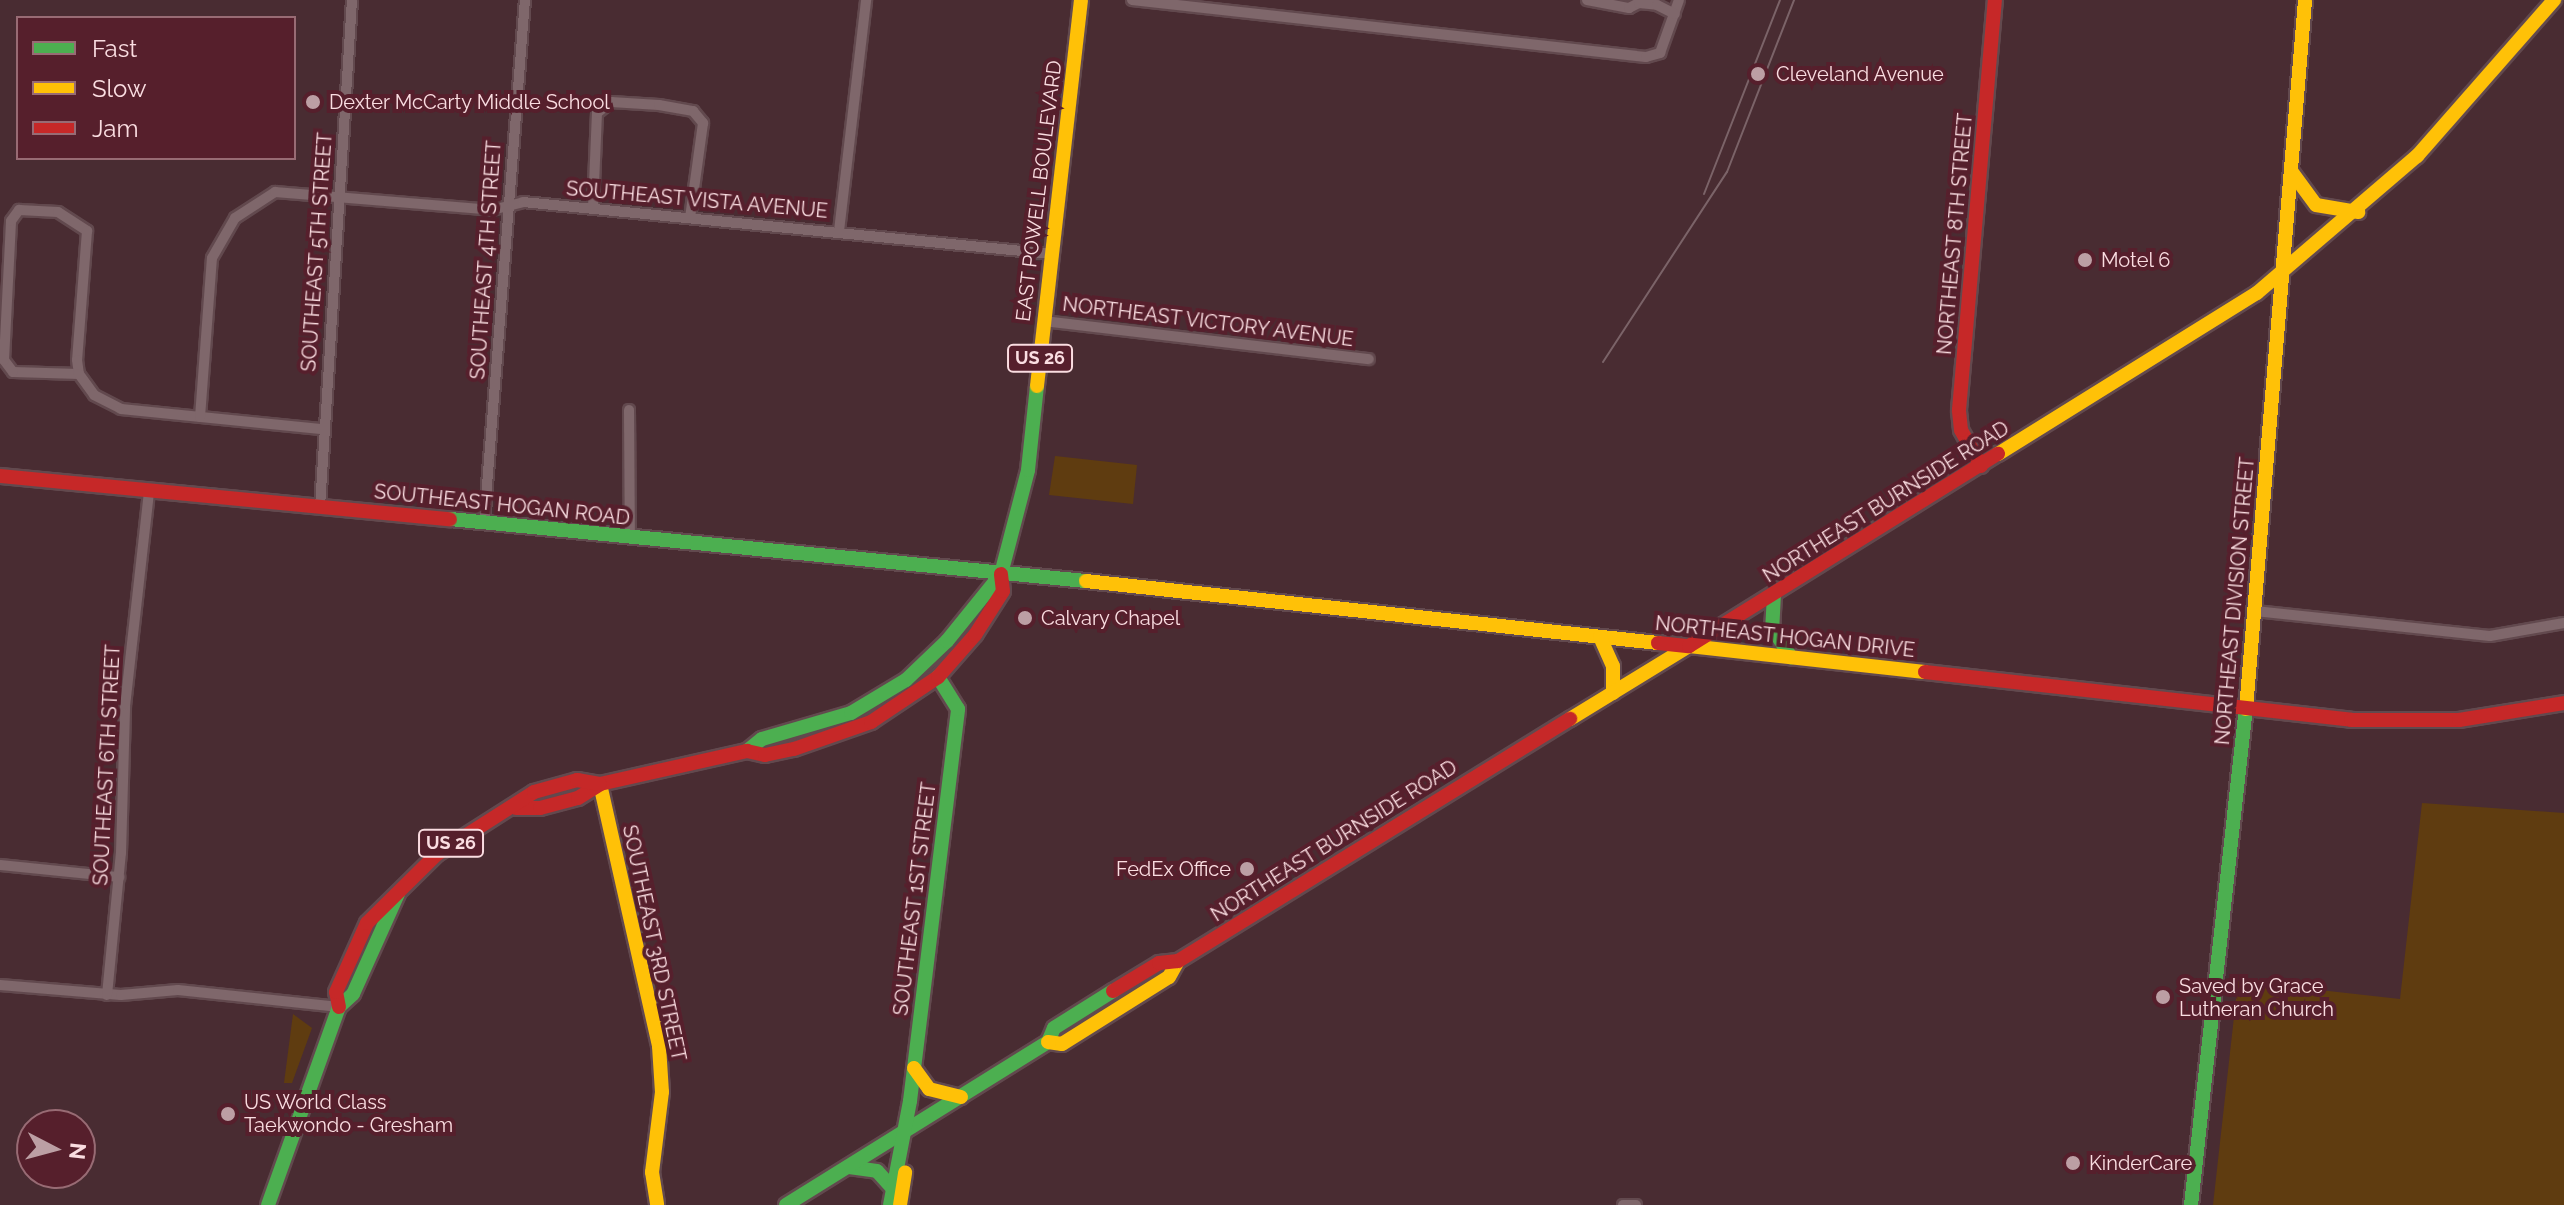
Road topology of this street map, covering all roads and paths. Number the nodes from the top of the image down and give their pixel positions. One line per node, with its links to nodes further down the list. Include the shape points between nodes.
1 (352, 0): 13 (street, SOUTHEAST 5TH STREET)
2 (525, 0): 14 (street, SOUTHEAST 4TH STREET)
3 (866, 0): 18 (street)
4 (1081, 0): 19 (main road, EAST POWELL BOULEVARD / US 26)
5 (1132, 0): 11 (street, via 1657,56)
6 (1587, 0): 11 (street, via 1629,8 1657,5)
7 (1679, 0): 11 (street)
8 (1995, 0): 27 (main road, NORTHEAST 8TH STREET, via 1959,410 1961,430)
9 (2305, 0): 12 (main road, NORTHEAST DIVISION STREET)
10 (2554, 0): 16 (main road, NORTHEAST BURNSIDE ROAD, via 2449,125)
11 (1675, 14)
12 (2291, 171): 16 (main road, via 2302,193 2316,205); 20 (main road, NORTHEAST DIVISION STREET)
13 (339, 195): 14 (street, SOUTHEAST VISTA AVENUE, via 492,210); 25 (street, SOUTHEAST VISTA AVENUE, via 275,192 249,206 225,231 210,271); 26 (street, SOUTHEAST 5TH STREET)
14 (508, 206): 15 (street, SOUTHEAST VISTA AVENUE, via 523,202); 31 (street, SOUTHEAST 4TH STREET)
15 (593, 208): 17 (street, SOUTHEAST VISTA AVENUE); 17 (street, via 597,113 611,102 659,105 693,111 703,123)
16 (2358, 212): 20 (main road, NORTHEAST BURNSIDE ROAD)
17 (690, 218): 18 (street, SOUTHEAST VISTA AVENUE)
18 (839, 231): 19 (street, SOUTHEAST VISTA AVENUE)
19 (1052, 254): 21 (main road, EAST POWELL BOULEVARD / US 26)
20 (2282, 274): 27 (main road, NORTHEAST BURNSIDE ROAD, via 2208,327); 35 (main road, NORTHEAST DIVISION STREET)
21 (1044, 321): 22 (street, NORTHEAST VICTORY AVENUE); 33 (main road, EAST POWELL BOULEVARD / US 26, via 1023,500)
22 (1369, 359)
23 (79, 374): 23 (street, via 87,231 58,212 19,210 11,221 4,360 13,372); 25 (street, via 94,395 121,409)
24 (629, 410): 32 (street)
25 (200, 417): 26 (street)
26 (323, 429): 30 (street, SOUTHEAST 5TH STREET)
27 (1981, 466): 34 (main road, NORTHEAST BURNSIDE ROAD)
28 (0, 476): 29 (main road, SOUTHEAST HOGAN ROAD)
29 (149, 491): 30 (main road, SOUTHEAST HOGAN ROAD); 49 (street, SOUTHEAST 6TH STREET, via 125,706)
30 (320, 507): 31 (main road, SOUTHEAST HOGAN ROAD)
31 (484, 524): 32 (main road, SOUTHEAST HOGAN ROAD)
32 (630, 538): 33 (main road, SOUTHEAST HOGAN ROAD)
33 (1001, 574): 37 (main road, NORTHEAST HOGAN DRIVE); 40 (main road, EAST POWELL BOULEVARD / US 26, via 1003,591 987,619); 42 (main road, EAST POWELL BOULEVARD / US 26, via 930,660)
34 (1774, 594): 38 (main road, NORTHEAST BURNSIDE ROAD); 39 (main road, via 1772,627)
35 (2255, 611): 36 (street, via 2490,636); 44 (main road, NORTHEAST DIVISION STREET)
36 (2564, 623)
37 (1600, 637): 38 (main road, NORTHEAST HOGAN DRIVE); 41 (main road, via 1613,666)
38 (1689, 646): 39 (main road, NORTHEAST HOGAN DRIVE); 41 (main road, NORTHEAST BURNSIDE ROAD)
39 (1791, 657): 44 (main road, NORTHEAST HOGAN DRIVE)
40 (938, 677): 45 (main road, EAST POWELL BOULEVARD / US 26); 57 (main road, SOUTHEAST 1ST STREET, via 958,709)
41 (1613, 693): 50 (main road, NORTHEAST BURNSIDE ROAD)
42 (879, 698): 45 (main road); 46 (main road, EAST POWELL BOULEVARD / US 26, via 837,719 762,739)
43 (2564, 703): 44 (main road, NORTHEAST HOGAN DRIVE, via 2421,722)
44 (2246, 709): 69 (main road, NORTHEAST DIVISION STREET)
45 (887, 714): 46 (main road, EAST POWELL BOULEVARD / US 26, via 813,744 765,755)
46 (747, 751): 47 (main road, EAST POWELL BOULEVARD / US 26)
47 (600, 784): 54 (main road, EAST POWELL BOULEVARD / US 26, via 578,798 516,808 451,843 398,894 353,994); 63 (main road, SOUTHEAST 3RD STREET, via 659,1046 662,1092 652,1172)
48 (0, 865): 49 (street)
49 (119, 877): 53 (street, SOUTHEAST 6TH STREET)
50 (1178, 961): 51 (main road, NORTHEAST BURNSIDE ROAD, via 1159,963); 55 (main road, NORTHEAST BURNSIDE ROAD, via 1169,977)
51 (1135, 978): 55 (main road, via 1120,997 1085,1019); 56 (main road, NORTHEAST BURNSIDE ROAD, via 1054,1028)
52 (0, 985): 53 (street)
53 (107, 995): 54 (street, via 178,990)
54 (339, 1007): 62 (main road, EAST POWELL BOULEVARD / US 26)
55 (1083, 1031): 56 (main road, NORTHEAST BURNSIDE ROAD, via 1062,1044)
56 (1048, 1042): 58 (main road, NORTHEAST BURNSIDE ROAD)
57 (914, 1068): 58 (main road, via 929,1089); 59 (main road, SOUTHEAST 1ST STREET)
58 (961, 1097): 59 (main road, NORTHEAST BURNSIDE ROAD)
59 (906, 1132): 60 (main road, NORTHEAST BURNSIDE ROAD); 61 (main road, SOUTHEAST 1ST STREET); 66 (main road, SOUTHEAST 1ST STREET)
60 (849, 1167): 61 (main road, via 877,1171); 64 (main road, NORTHEAST BURNSIDE ROAD)
61 (893, 1189): 65 (main road, SOUTHEAST 1ST STREET)
62 (268, 1205)
63 (657, 1205)
64 (786, 1205)
65 (890, 1205)
66 (900, 1205)
67 (1623, 1205): 68 (street)
68 (1636, 1205)
69 (2191, 1205)

